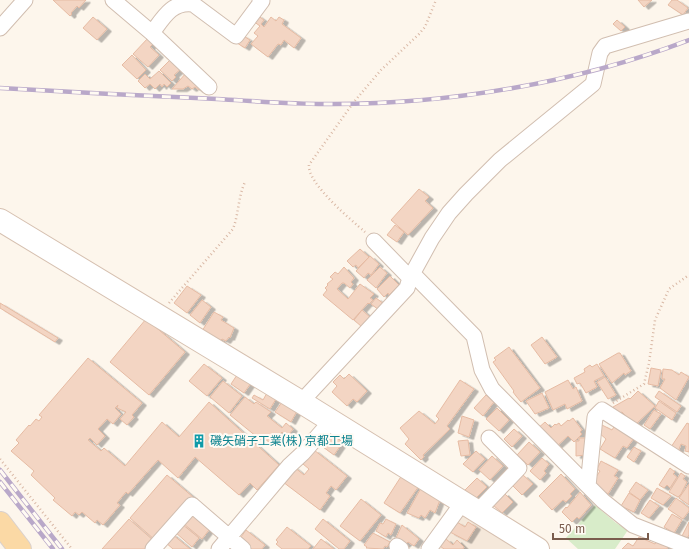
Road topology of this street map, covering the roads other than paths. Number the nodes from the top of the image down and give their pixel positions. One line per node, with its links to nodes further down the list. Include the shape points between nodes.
1 (25, 0): 5 (street)
2 (114, 0): 6 (street)
3 (260, 0): 6 (street, via 262,2 236,36 193,4 187,3 180,4 166,13)
4 (689, 21): 10 (street, via 605,46 600,53 593,84 500,160 466,194 432,238)
5 (0, 28)
6 (152, 33): 7 (street)
7 (209, 87)
8 (0, 220): 11 (street)
9 (374, 241): 10 (street)
10 (411, 276): 11 (street, via 407,288); 15 (street, via 474,336 482,370 492,388)
11 (301, 402): 12 (street)
12 (331, 421): 16 (street); 18 (street, via 288,466)
13 (489, 438): 16 (street, via 519,468)
14 (689, 466): 15 (street, via 602,410 593,421)
15 (588, 486): 19 (street, via 633,525)
16 (470, 507): 23 (street); 24 (street)
17 (0, 523): 20 (main road)
18 (224, 544): 21 (street, via 192,505); 22 (street)
19 (689, 547)
20 (20, 549)
21 (153, 549)
22 (243, 549)
23 (429, 549)
24 (538, 549)

